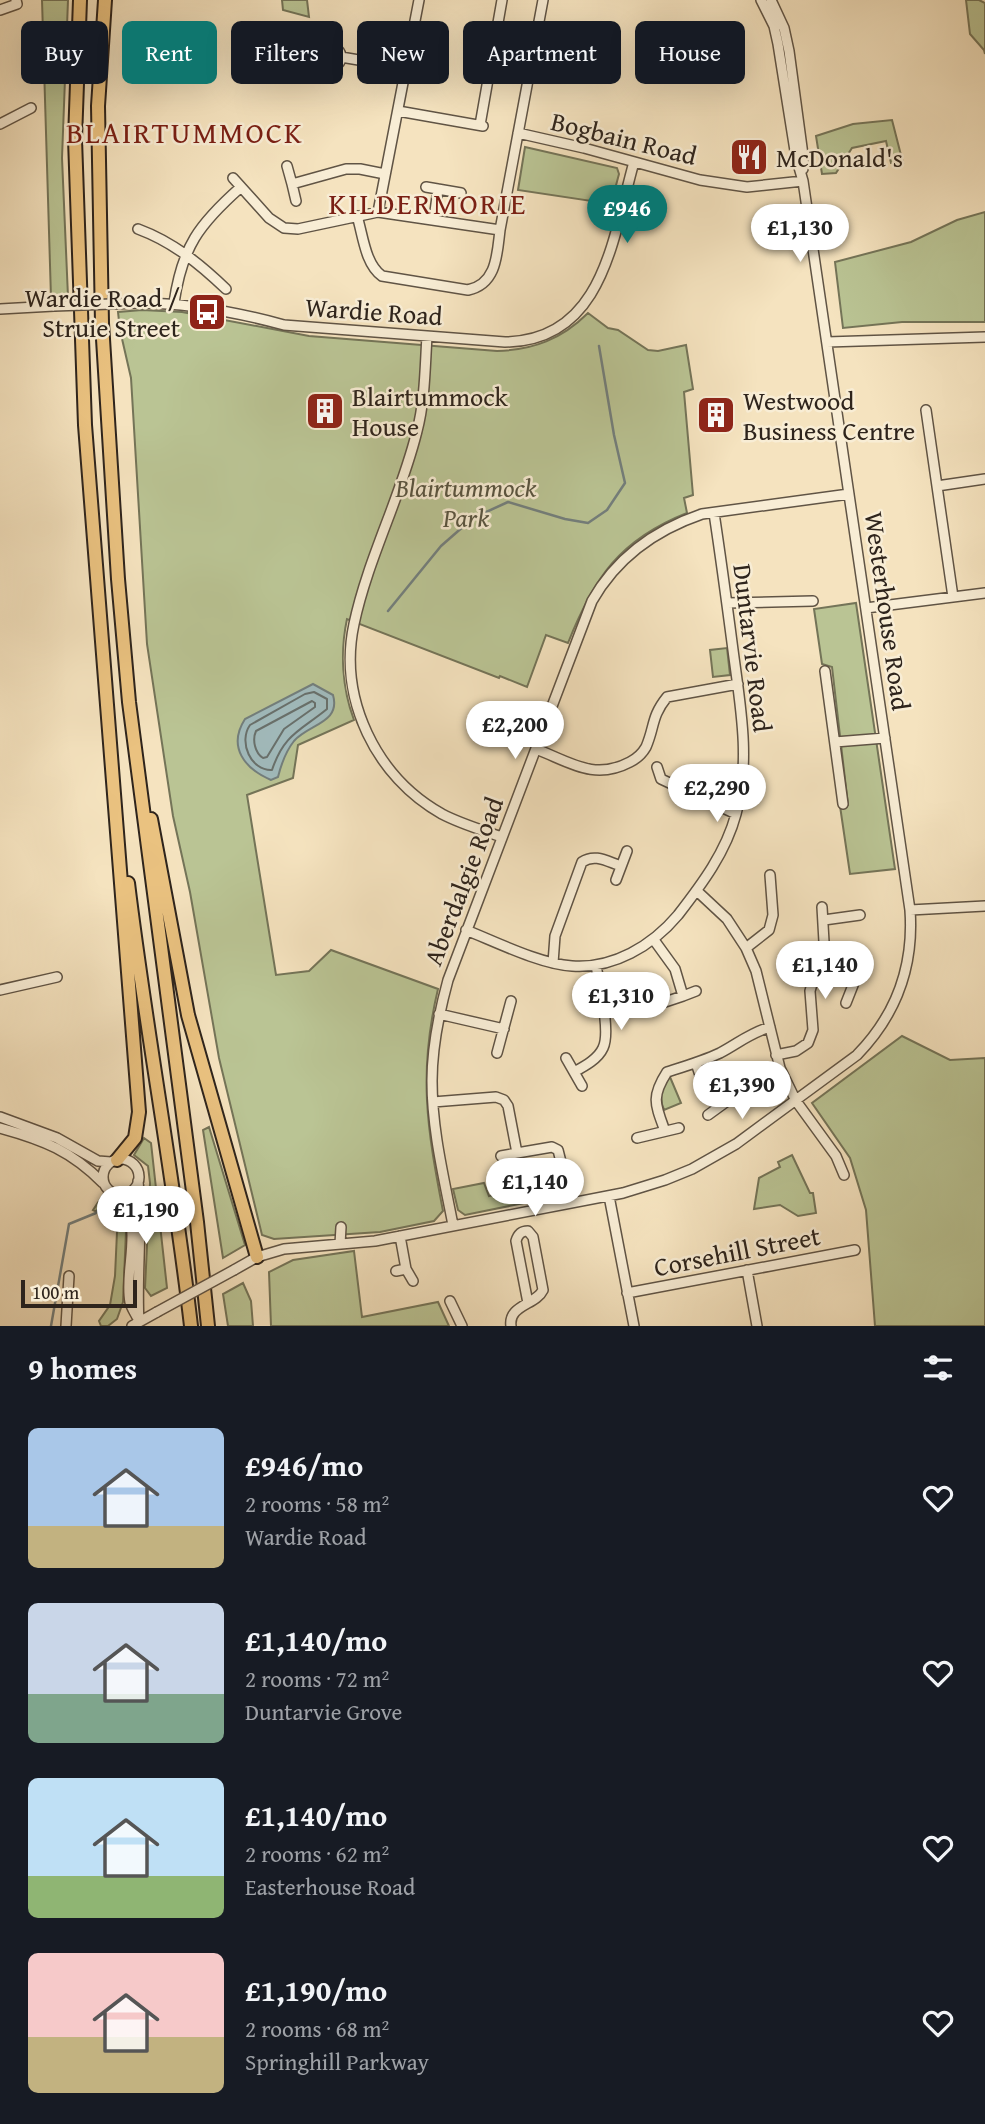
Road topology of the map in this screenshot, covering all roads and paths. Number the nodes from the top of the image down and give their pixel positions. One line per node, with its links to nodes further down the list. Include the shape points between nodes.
1 (16, 0): 9 (street, via 17,4)
2 (80, 0): 52 (highway, via 75,126 77,256)
3 (106, 0): 51 (highway, via 98,106 102,323)
4 (419, 0): 10 (street)
5 (502, 0): 13 (street, via 481,126)
6 (543, 0): 15 (street)
7 (761, 0): 20 (street, Westerhouse Road, via 774,26)
8 (771, 0): 20 (street, Westerhouse Road, via 789,51)
9 (0, 10)
10 (415, 21)
11 (403, 84): 13 (street)
12 (31, 108): 14 (street)
13 (398, 111): 18 (street)
14 (0, 124)
15 (518, 133): 16 (street, Bogbain Road); 31 (street)
16 (634, 162): 20 (street, Bogbain Road, via 747,187); 36 (street, Wardie Road, via 601,279 569,321 515,342)
17 (287, 166): 21 (street)
18 (385, 174): 21 (street, via 346,169); 27 (street)
19 (233, 178): 22 (street)
20 (803, 181): 38 (street, Westerhouse Road)
21 (292, 184): 26 (street)
22 (241, 187): 28 (street, via 284,228); 32 (street, via 201,227)
23 (426, 187): 24 (street)
24 (438, 189): 25 (street); 29 (street)
25 (461, 193)
26 (296, 201)
27 (378, 212): 28 (street); 29 (street)
28 (357, 216): 31 (street, via 369,259 378,273 468,290 486,282 496,263)
29 (434, 219): 31 (street)
30 (138, 229): 32 (street)
31 (500, 230)
32 (184, 255): 33 (street); 34 (street)
33 (226, 289)
34 (174, 303): 35 (street, Wardie Road, bridge); 36 (street, Wardie Road, via 284,325)
35 (0, 309)
36 (427, 336): 59 (street, via 417,432 354,626 350,662 354,693 369,737 402,783 442,813)
37 (985, 337): 38 (street)
38 (827, 342): 42 (street, Westerhouse Road)
39 (926, 410): 41 (street)
40 (985, 479): 41 (street)
41 (937, 486): 45 (street)
42 (849, 494): 43 (street, Aberdalgie Road); 48 (street, Westerhouse Road)
43 (714, 513): 47 (street, Duntarvie Road); 55 (street, Aberdalgie Road, via 654,535 608,576 588,609)
44 (985, 593): 45 (street)
45 (953, 597): 48 (street)
46 (813, 601): 47 (street)
47 (727, 603): 50 (street, Duntarvie Road)
48 (866, 608): 53 (street, Westerhouse Road)
49 (825, 671): 54 (street)
50 (738, 684): 55 (street, via 667,697 656,709 645,749 617,769 599,772); 58 (street, Duntarvie Road, via 744,755)
51 (129, 702): 116 (highway, via 188,1015); 128 (highway)
52 (107, 704): 104 (highway, via 139,1112 135,1138); 127 (highway, via 140,976)
53 (885, 738): 54 (street); 67 (street, Westerhouse Road)
54 (835, 741): 57 (street)
55 (536, 749): 59 (street, Aberdalgie Road)
56 (657, 767): 58 (street, via 661,779)
57 (843, 804)
58 (736, 814): 64 (street, Duntarvie Road, via 722,850)
59 (502, 837): 70 (street, Aberdalgie Road)
60 (627, 851): 61 (street)
61 (621, 866): 63 (street); 74 (street, via 597,858 582,862 555,936)
62 (770, 875): 72 (street, via 773,915 769,930)
63 (616, 880)
64 (697, 891): 71 (street, Duntarvie Road); 72 (street, via 727,919)
65 (985, 906): 67 (street)
66 (822, 907): 69 (street)
67 (910, 910): 93 (street, Westerhouse Road, via 906,971 895,1005 857,1055)
68 (860, 915): 69 (street)
69 (824, 920): 73 (street)
70 (466, 930): 74 (street, Duntarvie Road); 83 (street, Aberdalgie Road)
71 (654, 940): 75 (street, Duntarvie Road); 79 (street, via 675,969)
72 (746, 948): 84 (street)
73 (822, 954): 81 (street, via 859,970); 87 (street, via 810,991 813,1030 808,1043)
74 (553, 963): 75 (street, Duntarvie Road)
75 (596, 965): 90 (street, via 604,1047)
76 (57, 977): 77 (street)
77 (0, 990)
78 (696, 991): 79 (street)
79 (683, 996): 82 (street)
80 (511, 1000): 85 (street)
81 (846, 1003)
82 (653, 1006)
83 (439, 1014): 85 (street); 94 (street, Aberdalgie Road)
84 (770, 1027): 87 (street); 89 (street)
85 (504, 1029): 86 (street)
86 (497, 1053)
87 (776, 1055): 93 (street)
88 (566, 1058): 90 (street)
89 (696, 1063): 95 (street); 100 (street, via 667,1072 656,1089 655,1106)
90 (574, 1072): 91 (street)
91 (582, 1086)
92 (730, 1099): 95 (street)
93 (796, 1101): 105 (street, via 836,1156); 110 (street, Westerhouse Road, via 736,1144 692,1168)
94 (433, 1102): 102 (street, via 504,1100); 111 (street, Aberdalgie Road)
95 (719, 1107): 96 (street)
96 (708, 1115)
97 (0, 1117): 104 (street, via 57,1138 98,1161)
98 (0, 1128): 107 (street, via 77,1158)
99 (679, 1128): 100 (street)
100 (665, 1131): 101 (street)
101 (637, 1138)
102 (517, 1153): 103 (street); 108 (street, via 558,1150)
103 (501, 1156)
104 (114, 1161): 106 (street, via 123,1159 134,1165); 107 (street, via 104,1171)
105 (844, 1175)
106 (138, 1181): 109 (street, via 132,1191); 125 (street, via 141,1238)
107 (103, 1183): 109 (street)
108 (568, 1190)
109 (116, 1195): 125 (street, via 130,1214 130,1303)
110 (609, 1196): 111 (street, Westerhouse Road); 122 (street)
111 (453, 1226): 113 (street, Westerhouse Road)
112 (341, 1227): 114 (street)
113 (400, 1236): 114 (street, Westerhouse Road); 117 (street)
114 (340, 1244): 116 (street, Westerhouse Road)
115 (855, 1250): 118 (street, Corsehill Street)
116 (257, 1256): 125 (street, Westerhouse Road, bridge)
117 (407, 1269): 119 (street); 121 (street)
118 (747, 1270): 122 (street, Corsehill Street); 132 (street)
119 (396, 1271)
120 (69, 1276): 126 (street)
121 (413, 1281)
122 (628, 1293): 131 (street)
123 (450, 1301): 129 (street)
124 (528, 1303): 124 (street, via 543,1290 533,1237 524,1231 516,1241); 130 (street, via 513,1313)
125 (136, 1324)
126 (66, 1326)
127 (191, 1326)
128 (208, 1326)
129 (462, 1326)
130 (511, 1326)
131 (634, 1326)
132 (757, 1326)

